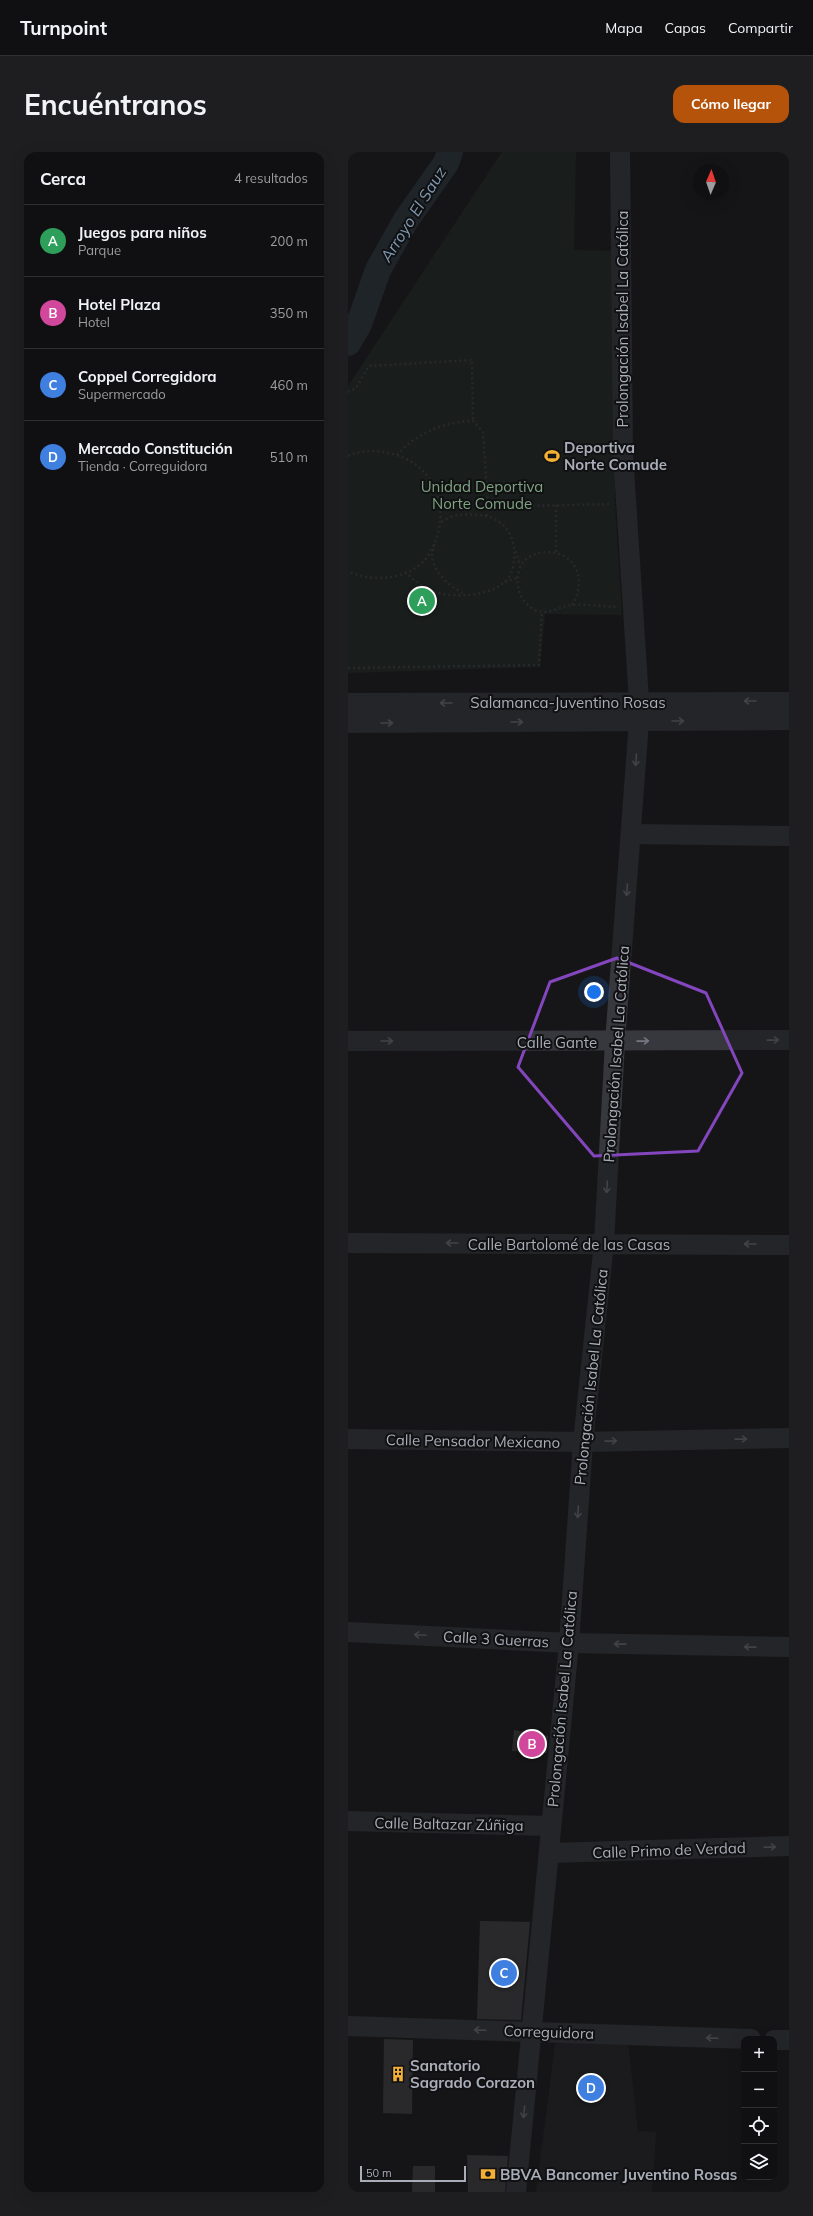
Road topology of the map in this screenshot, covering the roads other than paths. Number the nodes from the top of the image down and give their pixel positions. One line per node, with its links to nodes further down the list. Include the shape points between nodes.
1 (620, 152): 2 (street, Prolongación Isabel La Católica, via 623,454)
2 (640, 701): 3 (street, Salamanca-Juventino Rosas, one-way to 2); 4 (street, Salamanca-Juventino Rosas, one-way to 4); 6 (street, Prolongación Isabel La Católica)
3 (789, 702)
4 (348, 703)
5 (789, 720): 6 (street, Salamanca-Juventino Rosas, one-way to 5)
6 (639, 721): 7 (street, Salamanca-Juventino Rosas, one-way to 6); 8 (street, Prolongación Isabel La Católica, one-way to 8)
7 (348, 723)
8 (631, 834): 9 (street); 12 (street, Prolongación Isabel La Católica, one-way to 12)
9 (789, 836)
10 (789, 1040): 12 (street, Calle Gante, one-way to 10)
11 (348, 1041): 12 (street, Calle Gante, one-way to 12)
12 (615, 1042): 14 (street, Prolongación Isabel La Católica, one-way to 14)
13 (348, 1243): 14 (street, Calle Bartolomé de las Casas, one-way to 13)
14 (604, 1243): 15 (street, Calle Bartolomé de las Casas, one-way to 14); 18 (street, Prolongación Isabel La Católica)
15 (789, 1245)
16 (789, 1438): 18 (street, Calle Pensador Mexicano, one-way to 16)
17 (348, 1439): 18 (street, Calle Pensador Mexicano)
18 (583, 1442): 20 (street, Prolongación Isabel La Católica, one-way to 20)
19 (348, 1632): 20 (street, Calle 3 Guerras, one-way to 19)
20 (569, 1643): 21 (street, Calle 3 Guerras, one-way to 20); 23 (street, Prolongación Isabel La Católica)
21 (789, 1647)
22 (348, 1821): 23 (street, Calle Baltazar Zúñiga)
23 (550, 1826): 25 (street, Prolongación Isabel La Católica)
24 (789, 1846): 25 (street, Calle Primo de Verdad, one-way to 24)
25 (549, 1854): 27 (street, Prolongación Isabel La Católica)
26 (348, 2026): 27 (street, Correguidora, one-way to 26)
27 (533, 2032): 28 (street, Correguidora, one-way to 27); 31 (street, Prolongación Isabel La Católica, one-way to 31)
28 (741, 2039)
29 (777, 2040): 30 (street)
30 (789, 2040)
31 (516, 2192)

